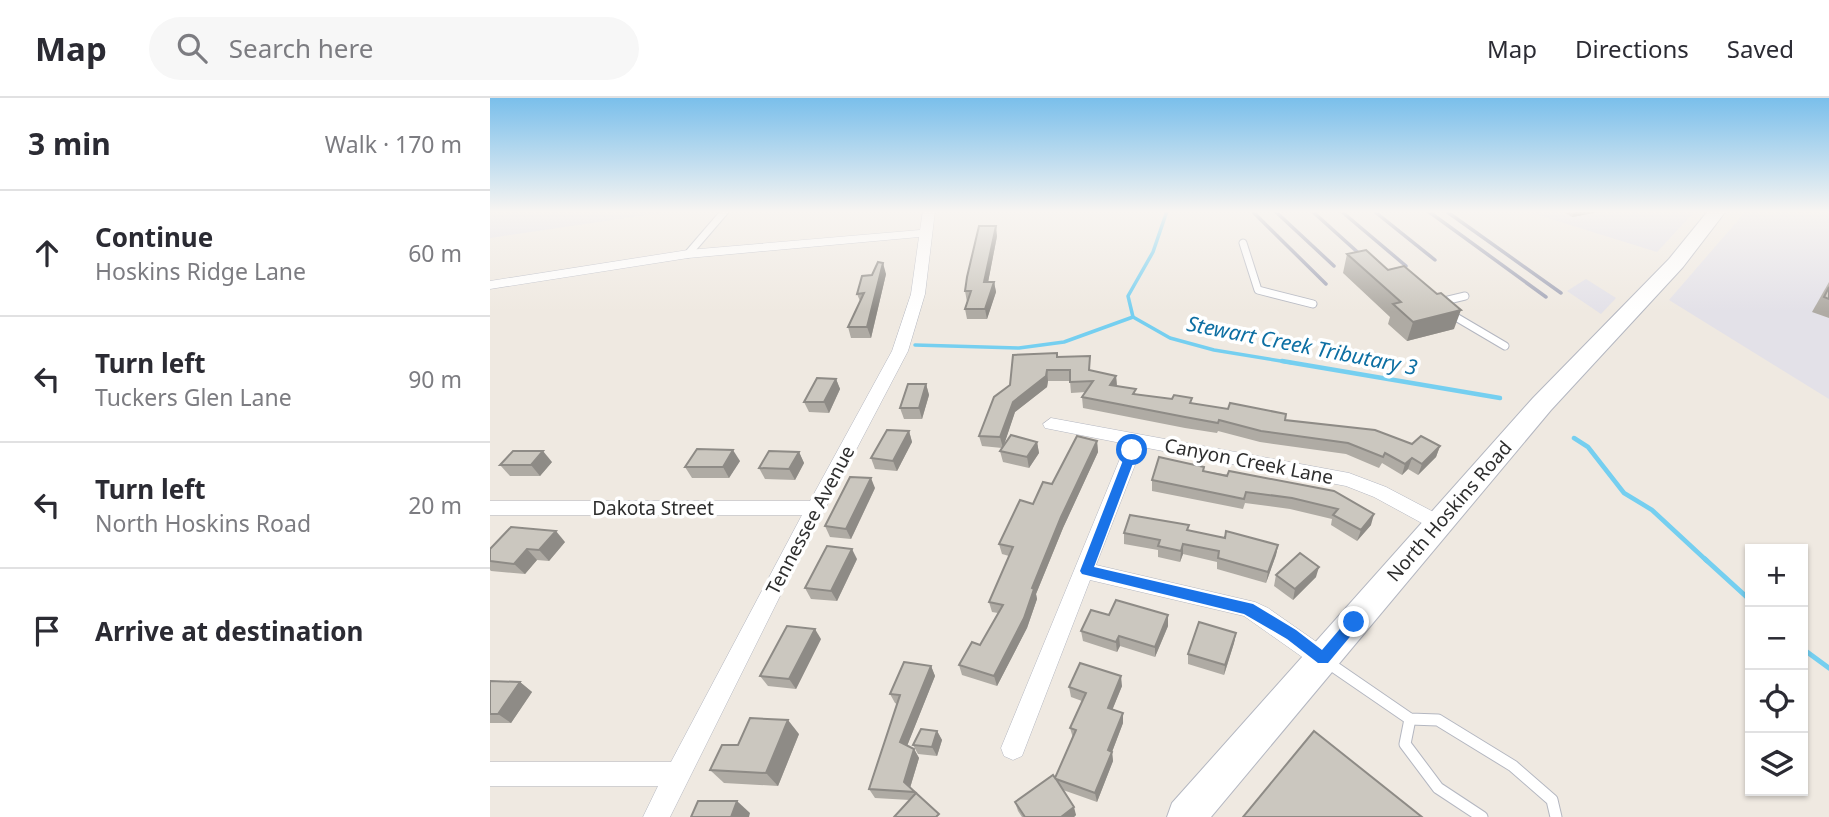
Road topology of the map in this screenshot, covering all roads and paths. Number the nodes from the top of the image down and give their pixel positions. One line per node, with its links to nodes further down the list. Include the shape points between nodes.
1 (696, 245): 6 (lane)
2 (795, 245): 6 (street)
3 (924, 245): 14 (street, Tennessee Avenue, via 918,294 905,338)
4 (1243, 245): 9 (lane, via 1258,290)
5 (1691, 245): 15 (street, North Hoskins Road)
6 (688, 254): 7 (street)
7 (490, 285)
8 (1465, 296): 10 (lane, via 1434,304)
9 (1313, 304)
10 (1505, 346)
11 (1051, 424): 12 (street, Canyon Creek Lane)
12 (1136, 440): 15 (street, Canyon Creek Lane, via 1349,480); 16 (street)
13 (490, 508): 14 (street, Dakota Street)
14 (815, 508): 21 (street, Tennessee Avenue)
15 (1438, 523): 17 (street, North Hoskins Road)
16 (1087, 571): 17 (street, via 1248,608); 19 (street)
17 (1323, 659): 18 (lane); 23 (street, North Hoskins Road)
18 (1410, 719): 24 (lane, via 1405,744 1438,788); 25 (lane, via 1438,720 1513,766 1552,800)
19 (1013, 748)
20 (490, 774): 21 (street)
21 (677, 774): 22 (street, Tennessee Avenue)
22 (656, 817)
23 (1186, 817)
24 (1482, 817)
25 (1556, 817)

